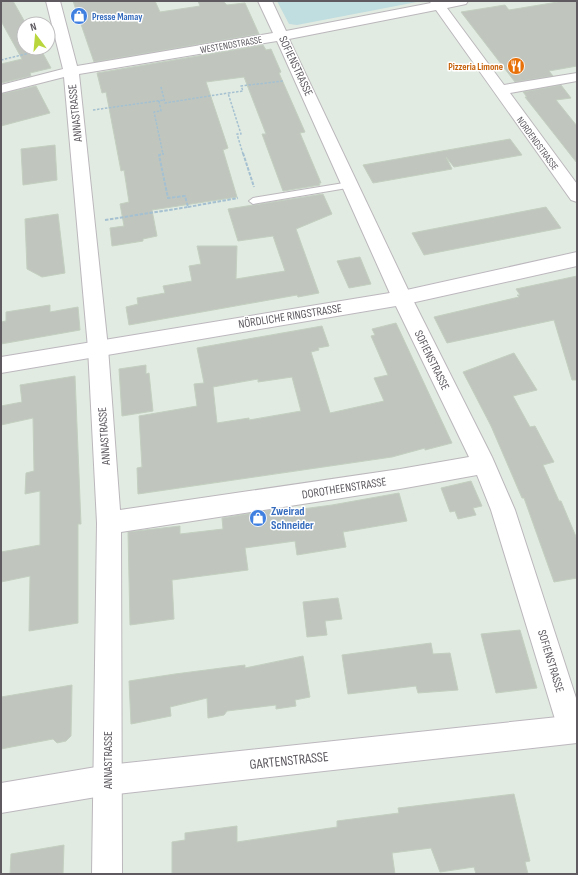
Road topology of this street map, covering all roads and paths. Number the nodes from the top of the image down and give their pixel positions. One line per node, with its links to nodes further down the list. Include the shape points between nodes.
1 (53, 1): 6 (street, ANNASTRASSE)
2 (265, 1): 5 (street, SOFIENSTRASSE)
3 (461, 1): 4 (street, WESTENDSTRASSE)
4 (438, 3): 5 (street, WESTENDSTRASSE); 13 (street, NORDENDSTRASSE)
5 (282, 36): 8 (street, WESTENDSTRASSE); 10 (street, SOFIENSTRASSE)
6 (64, 45): 7 (path); 8 (street, ANNASTRASSE)
7 (1, 60)
8 (71, 71): 12 (street, WESTENDSTRASSE); 17 (street, ANNASTRASSE)
9 (577, 77): 13 (street)
10 (301, 78): 14 (path, via 241,86 243,91); 18 (street, SOFIENSTRASSE)
11 (161, 88): 15 (path)
12 (1, 89)
13 (500, 90): 20 (street, NORDENDSTRASSE)
14 (228, 94): 15 (path, via 165,102); 19 (path)
15 (164, 100): 16 (path)
16 (159, 101): 17 (path); 22 (path, via 161,111 154,112 163,154 159,155 168,198 185,196 188,207)
17 (75, 113): 22 (street, ANNASTRASSE)
18 (350, 186): 21 (lane); 24 (street, SOFIENSTRASSE)
19 (254, 188)
20 (577, 196)
21 (253, 201)
22 (86, 223): 25 (street, ANNASTRASSE)
23 (577, 260): 24 (street, NÖRDLICHE RINGSTRASSE)
24 (402, 298): 25 (street, NÖRDLICHE RINGSTRASSE); 27 (street, SOFIENSTRASSE)
25 (98, 348): 26 (street, NÖRDLICHE RINGSTRASSE); 28 (street, ANNASTRASSE)
26 (1, 365)
27 (484, 464): 28 (street, DOROTHEENSTRASSE); 29 (street, SOFIENSTRASSE, via 504,510)
28 (109, 523): 30 (street, ANNASTRASSE)
29 (575, 729): 30 (street, GARTENSTRASSE)
30 (108, 780): 31 (street, GARTENSTRASSE); 32 (street, ANNASTRASSE)
31 (1, 798)
32 (107, 874)

